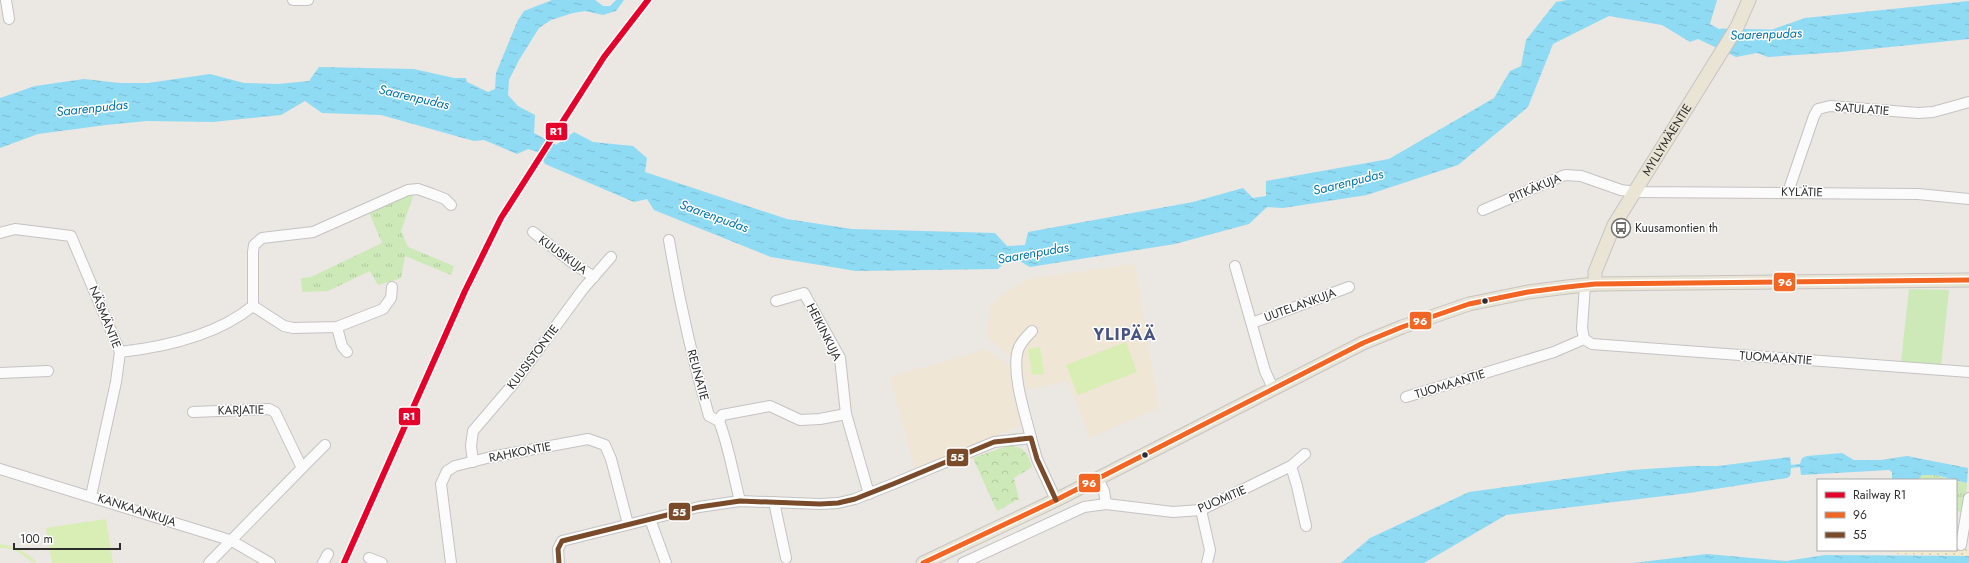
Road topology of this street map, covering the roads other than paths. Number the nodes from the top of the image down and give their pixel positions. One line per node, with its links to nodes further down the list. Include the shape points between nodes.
1 (6, 0): 5 (street)
2 (293, 0): 3 (street)
3 (308, 0)
4 (1749, 0): 7 (main road, MYLLYMÄENTIE, via 1737,27)
5 (9, 19)
6 (1969, 102): 8 (street, SATULATIE, via 1933,112 1918,113 1830,106 1818,109)
7 (1635, 192): 8 (street, KYLÄTIE); 11 (street, PITKÄKUJA, via 1581,176 1565,175); 19 (main road, MYLLYMÄENTIE, via 1611,232)
8 (1788, 192): 9 (street, KYLÄTIE, via 1918,194)
9 (1969, 199)
10 (451, 205): 23 (street, via 445,199 412,189 312,232 262,238 254,245 253,252)
11 (1483, 210)
12 (533, 232): 17 (street, KUUSIKUJA)
13 (0, 233): 28 (street, NÄSMÄNTIE, via 15,229 71,236)
14 (669, 240): 37 (street, REUNATIE, via 692,357 709,416)
15 (611, 257): 17 (street, KUUSISTONTIE)
16 (1234, 266): 24 (street, UUTELANKUJA)
17 (594, 277): 41 (street, KUUSISTONTIE, via 519,377 473,431)
18 (1969, 280): 19 (main road)
19 (1590, 285): 27 (street, via 1582,328); 33 (main road, via 1497,298 1439,314 1363,343)
20 (392, 287): 25 (street, via 391,298 383,309)
21 (1349, 287): 24 (street, UUTELANKUJA)
22 (776, 301): 36 (street, HEIKINKUJA, via 804,293 840,358)
23 (253, 306): 25 (street, via 284,326); 28 (street, via 242,315 182,342)
24 (1252, 323): 33 (street, UUTELANKUJA, via 1265,371)
25 (337, 327): 29 (street)
26 (1032, 331): 38 (street, via 1024,338 1017,353 1018,378)
27 (1584, 339): 31 (street, TUOMAANTIE, via 1592,344 1659,350); 34 (street, TUOMAANTIE, via 1554,352)
28 (120, 352): 47 (street, NÄSMÄNTIE)
29 (346, 352)
30 (48, 371): 32 (street)
31 (1969, 372)
32 (0, 373)
33 (1273, 388): 45 (main road)
34 (1406, 397)
35 (193, 412): 43 (street, KARJATIE, via 269,409 275,412)
36 (846, 414): 37 (street, via 800,420 770,406 722,415); 46 (street, HEIKINKUJA)
37 (719, 421): 50 (street, REUNATIE, via 729,448)
38 (1030, 438): 46 (street, via 994,442); 49 (street)
39 (325, 445): 43 (street)
40 (1305, 454): 42 (street, PUOMITIE)
41 (473, 462): 55 (street, RAHKONTIE, via 588,439 605,445); 66 (street, RAHKONTIE, via 455,466 447,471 442,484)
42 (1291, 466): 53 (street, PUOMITIE); 56 (street)
43 (302, 468): 57 (street)
44 (0, 469): 47 (street, KANKAANKUJA)
45 (1098, 478): 49 (main road); 52 (street)
46 (869, 494): 51 (street, via 838,503)
47 (92, 496): 57 (street, KANKAANKUJA)
48 (1969, 498): 58 (street)
49 (1056, 500): 69 (main road)
50 (740, 501): 51 (street); 54 (street, via 699,507)
51 (774, 502): 61 (street)
52 (1106, 504): 53 (street, PUOMITIE, via 1173,512); 70 (street, PUOMITIE, via 1073,511)
53 (1201, 510): 71 (street, via 1210,550)
54 (650, 519): 55 (street); 68 (street)
55 (628, 524): 67 (street, via 562,541 558,549)
56 (1306, 526)
57 (232, 541): 62 (street); 63 (street, KANKAANKUJA)
58 (1961, 545)
59 (328, 554): 64 (street)
60 (369, 558): 65 (street)
61 (786, 558)
62 (209, 563)
63 (270, 563)
64 (323, 563)
65 (382, 563)
66 (451, 563)
67 (559, 563)
68 (666, 563)
69 (923, 563)
70 (963, 563)
71 (1207, 563)

